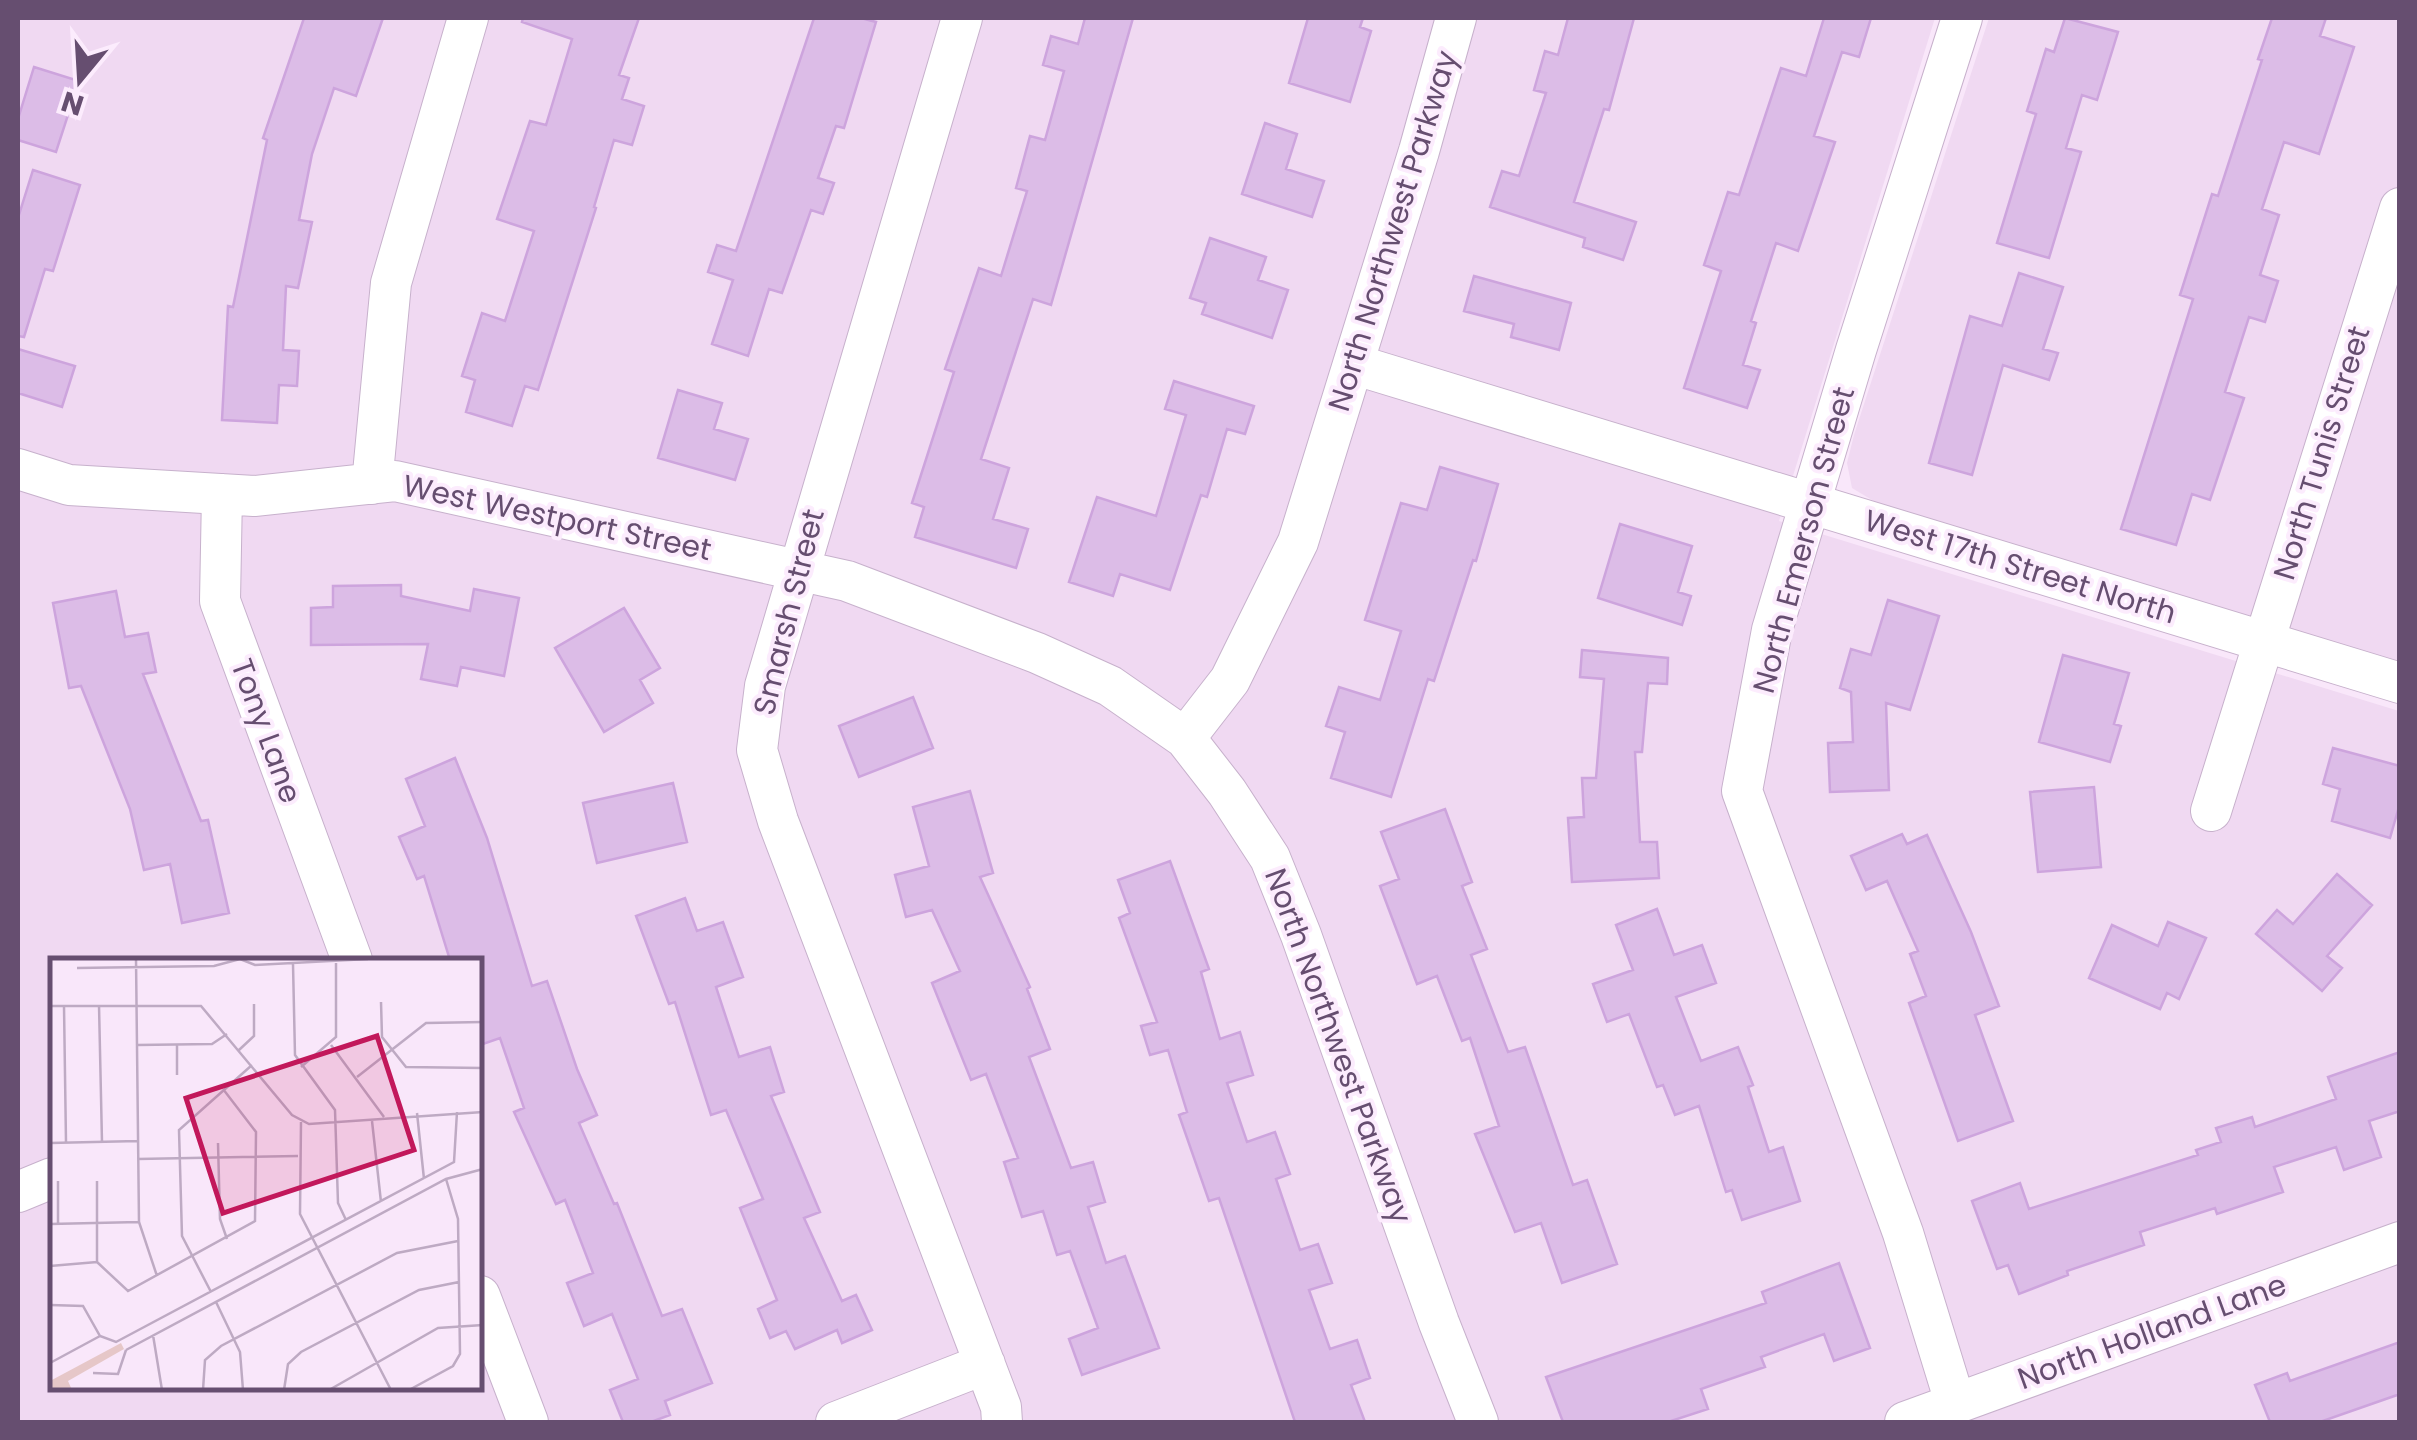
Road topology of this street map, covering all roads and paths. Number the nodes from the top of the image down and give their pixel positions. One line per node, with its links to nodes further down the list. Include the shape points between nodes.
1 (468, 18): 8 (street, via 392,283)
2 (962, 18): 11 (street, Smarsh Street)
3 (1456, 18): 6 (street, North Northwest Parkway)
4 (1962, 18): 10 (street, North Emerson Street)
5 (2400, 208): 12 (street, North Tunis Street)
6 (1353, 364): 10 (street, West 17th Street North); 14 (street, North Northwest Parkway, via 1298,542 1230,680)
7 (18, 469): 9 (street, West Westport Street, via 69,485)
8 (372, 484): 9 (street, West Westport Street); 11 (street, West Westport Street, via 395,481)
9 (222, 494): 16 (street, Tony Lane, via 220,601)
10 (1810, 504): 12 (street, West 17th Street North); 22 (street, North Emerson Street, via 1772,630 1742,791 1904,1233)
11 (798, 570): 14 (street, West Westport Street, via 846,581 1037,653 1110,686); 21 (street, Smarsh Street, via 765,686 757,750)
12 (2263, 642): 13 (street, West 17th Street North); 15 (street, North Tunis Street)
13 (2400, 683)
14 (1184, 738): 26 (street, North Northwest Parkway, via 1270,858)
15 (2211, 810)
16 (351, 958)
17 (50, 1179): 18 (street)
18 (18, 1192)
19 (2400, 1242): 22 (street, North Holland Lane)
20 (482, 1301): 23 (street)
21 (984, 1364): 24 (street); 25 (street, Smarsh Street)
22 (1955, 1402): 27 (street, North Holland Lane)
23 (528, 1422)
24 (836, 1422)
25 (1002, 1422)
26 (1478, 1422)
27 (1904, 1422)

